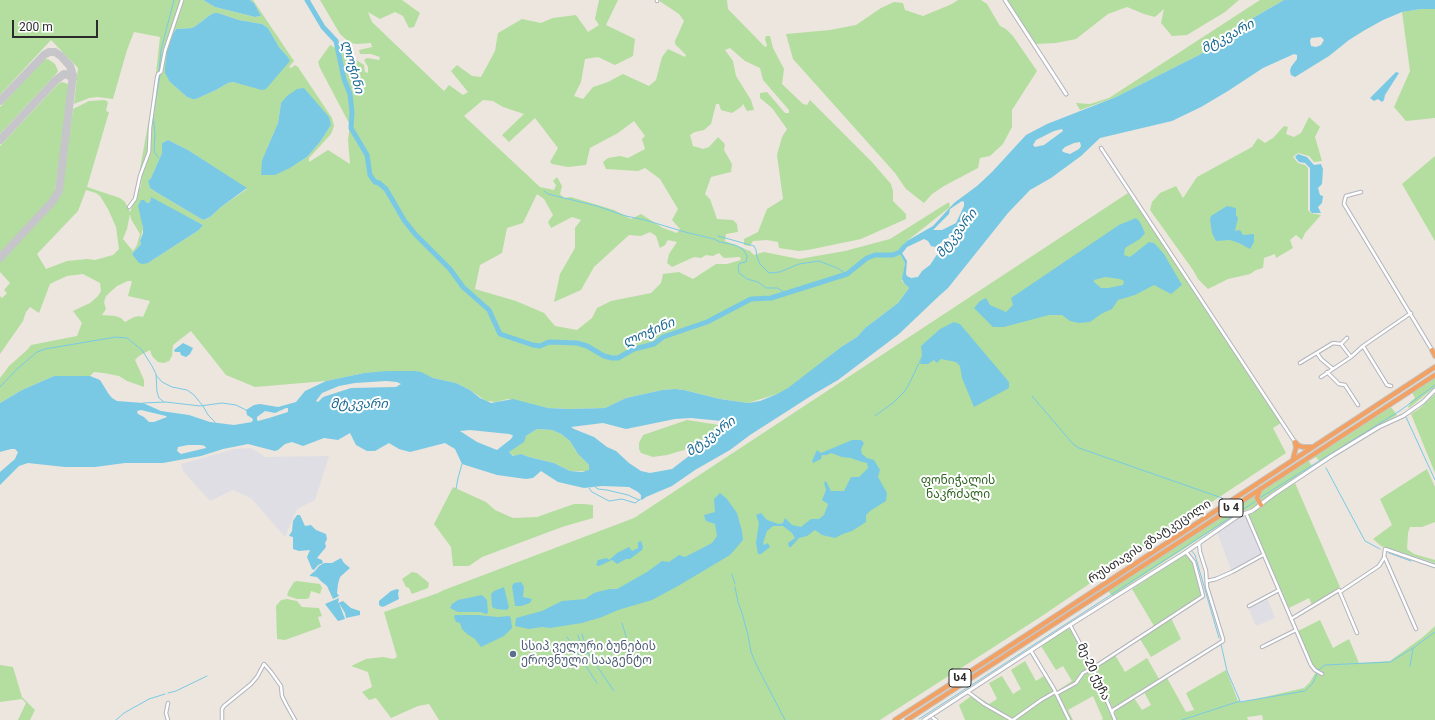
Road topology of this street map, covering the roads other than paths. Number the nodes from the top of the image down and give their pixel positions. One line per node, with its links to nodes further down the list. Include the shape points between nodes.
1 (182, 0): 6 (street, via 161,72 158,74 148,152 135,200)
2 (1005, 0): 3 (street)
3 (1066, 94)
4 (1101, 148): 25 (street)
5 (1360, 192): 7 (street, via 1346,196 1344,204)
6 (129, 207)
7 (1411, 313): 10 (street); 11 (street)
8 (1347, 338): 9 (street)
9 (1341, 344): 12 (street, via 1333,343); 14 (street)
10 (1363, 346): 14 (street); 22 (street, via 1387,385)
11 (1434, 351): 13 (highway)
12 (1317, 353): 15 (street); 18 (street, via 1320,359)
13 (1435, 356)
14 (1351, 357): 18 (street)
15 (1300, 363)
16 (1435, 363): 17 (highway)
17 (1434, 368): 26 (highway, რუსთავის გზატკეცილი / ს 4)
18 (1333, 369): 19 (street)
19 (1328, 372): 21 (street); 24 (street, via 1340,384 1345,385)
20 (1435, 375): 28 (highway, რუსთავის გზატკეცილი / ს 4)
21 (1321, 378)
22 (1391, 386)
23 (1435, 390): 30 (street, via 1403,416 1379,427)
24 (1358, 405)
25 (1295, 442): 26 (highway, via 1299,446); 27 (highway, via 1296,452)
26 (1312, 447): 27 (highway, რუსთავის გზატკეცილი / ს 4)
27 (1292, 460): 46 (highway, რუსთავის გზატკეცილი / ს 4)
28 (1261, 489): 29 (highway, რუსთავის გზატკეცილი / ს 4); 30 (highway)
29 (1248, 497): 30 (highway); 47 (highway, რუსთავის გზატკეცილი / ს 4)
30 (1259, 502): 31 (street, via 1252,511)
31 (1246, 513): 32 (street); 34 (street)
32 (1199, 543): 33 (street); 37 (street)
33 (1187, 551): 42 (street); 50 (street, via 1194,562 1203,596)
34 (1263, 555): 37 (street, via 1232,572); 38 (street)
35 (1384, 558): 36 (street, via 1385,549); 39 (street, via 1379,566); 43 (street)
36 (1435, 566)
37 (1207, 581): 55 (street, via 1223,641)
38 (1279, 590): 40 (street); 41 (street)
39 (1340, 592): 41 (street, via 1339,590); 45 (street)
40 (1249, 606)
41 (1291, 619): 44 (street)
42 (1070, 625): 49 (street); 50 (street, მე-20 ქუჩა)
43 (1416, 629)
44 (1296, 630): 48 (street); 51 (street, via 1311,665)
45 (1357, 634)
46 (1025, 636): 59 (highway, რუსთავის გზატკეცილი / ს4)
47 (1028, 641): 60 (highway, რუსთავის გზატკეცილი / ს4)
48 (1262, 647)
49 (1031, 651): 52 (street); 53 (street)
50 (1093, 668): 53 (street, via 1083,672 1076,682); 55 (street, მე-20 ქუჩა)
51 (1322, 674)
52 (968, 692): 61 (street); 62 (street)
53 (1055, 693): 62 (street); 63 (street)
54 (168, 703): 56 (street)
55 (1112, 713): 64 (street, მე-20 ქუჩა)
56 (168, 720)
57 (222, 720): 58 (street, via 224,706 251,684 264,664 281,686 282,696)
58 (295, 720)
59 (895, 720)
60 (907, 720)
61 (924, 720)
62 (1012, 720)
63 (1069, 720)
64 (1115, 720)

